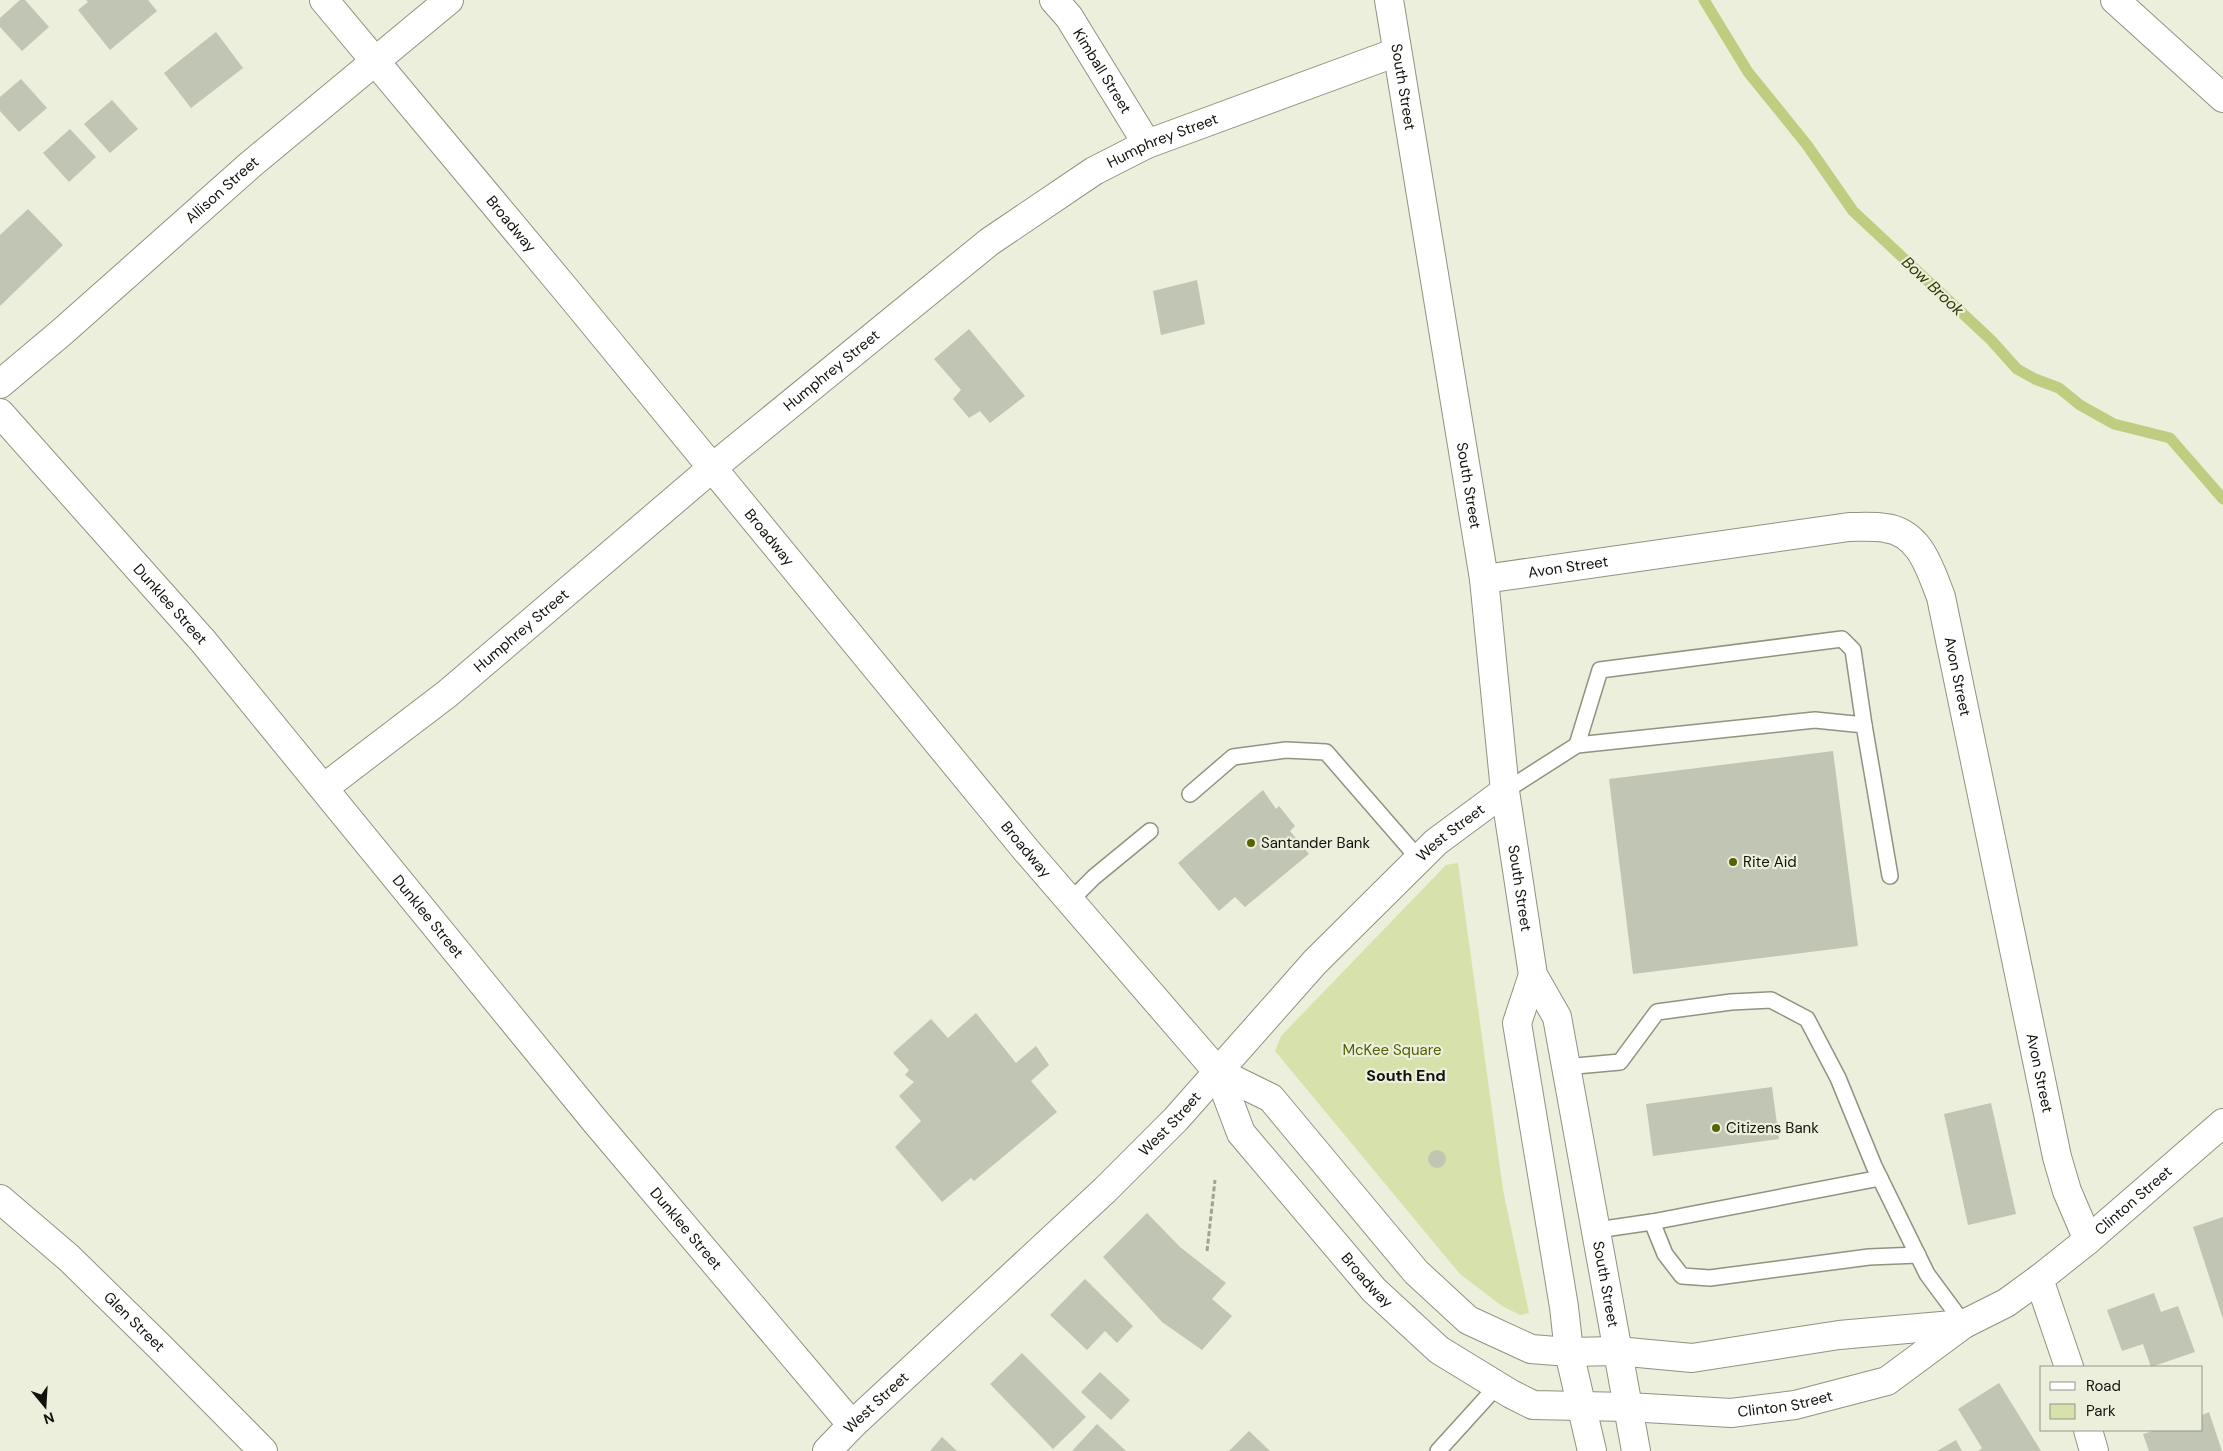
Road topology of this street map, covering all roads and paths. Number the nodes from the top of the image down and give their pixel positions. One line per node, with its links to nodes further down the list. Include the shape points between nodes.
1 (324, 0): 7 (street, Broadway)
2 (449, 0): 7 (street, Allison Street)
3 (1054, 0): 9 (street, Kimball Street, via 1069,17)
4 (1389, 0): 6 (street, South Street)
5 (2115, 0): 8 (street)
6 (1398, 52): 9 (street, Humphrey Street); 13 (street, South Street)
7 (375, 62): 10 (street, Allison Street, via 250,165); 12 (street, Broadway)
8 (2223, 98)
9 (1147, 144): 12 (street, Humphrey Street, via 1094,170 990,242)
10 (0, 384)
11 (0, 413): 16 (street, Dunklee Street, via 203,641)
12 (712, 468): 16 (street, Humphrey Street, via 447,694); 22 (street, Broadway)
13 (1484, 579): 17 (street, South Street); 32 (street, Avon Street, via 1849,527 1887,528 1909,538 1923,554 1941,597 2057,1157 2067,1191)
14 (1864, 725): 15 (lane, via 1815,720); 15 (lane, via 1853,650 1842,639 1600,670); 21 (lane)
15 (1577, 745): 17 (lane)
16 (324, 788): 43 (street, Dunklee Street, via 595,1121)
17 (1504, 791): 20 (street, West Street, via 1436,842); 23 (street, South Street)
18 (1190, 794): 20 (lane, via 1233,757 1286,750 1326,752)
19 (1150, 831): 22 (lane)
20 (1419, 859): 25 (street, West Street, via 1315,962)
21 (1890, 876)
22 (1070, 901): 25 (street, Broadway)
23 (1532, 975): 24 (street, South Street, via 1557,1017); 38 (street, South Street, via 1517,1023)
24 (1565, 1067): 27 (lane, via 1620,1062 1657,1012 1772,1000 1806,1019 1838,1078); 31 (street, South Street)
25 (1218, 1072): 38 (street, Broadway, via 1271,1098 1416,1272 1468,1320 1531,1349); 40 (street, Broadway, via 1242,1132 1374,1290 1439,1350); 43 (street, West Street, via 1105,1190)
26 (2223, 1123): 32 (street, Clinton Street)
27 (1880, 1178): 30 (lane); 34 (lane)
28 (1215, 1180): 33 (path)
29 (0, 1199): 45 (street, Glen Street, via 69,1258)
30 (1652, 1222): 31 (lane); 34 (lane, via 1665,1254 1682,1276 1710,1278 1869,1257)
31 (1597, 1230): 37 (street, South Street)
32 (2088, 1240): 35 (street, Clinton Street)
33 (1207, 1251)
34 (1918, 1255): 36 (lane, via 1927,1274)
35 (2039, 1279): 36 (street, Clinton Street, via 2006,1303); 39 (street)
36 (1964, 1324): 37 (street, Clinton Street, via 1839,1335 1692,1358); 42 (street, Clinton Street, via 1888,1381 1795,1405 1731,1413)
37 (1617, 1351): 38 (street, Broadway); 42 (street, South Street)
38 (1569, 1352): 41 (street, South Street)
39 (2069, 1366)
40 (1497, 1386): 41 (street, Broadway, via 1533,1405); 47 (lane)
41 (1583, 1407): 42 (street, Clinton Street); 48 (street, South Street)
42 (1628, 1407): 49 (street, South Street)
43 (852, 1425): 46 (street, West Street)
44 (2088, 1431): 50 (street)
45 (263, 1451)
46 (827, 1451)
47 (1438, 1451)
48 (1592, 1451)
49 (1636, 1451)
50 (2094, 1451)

